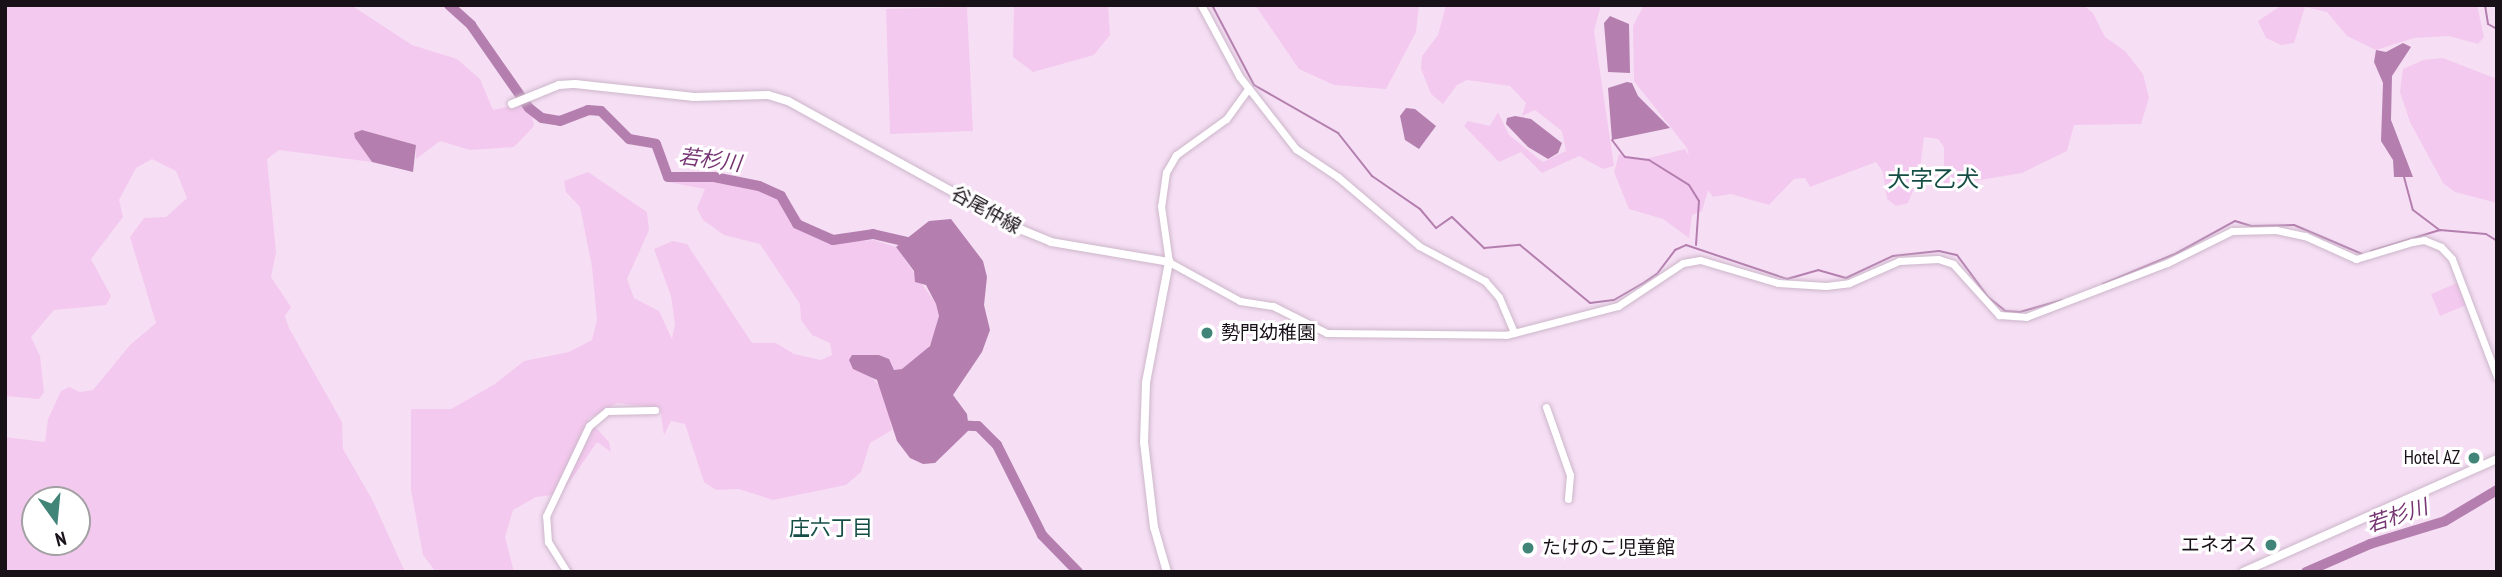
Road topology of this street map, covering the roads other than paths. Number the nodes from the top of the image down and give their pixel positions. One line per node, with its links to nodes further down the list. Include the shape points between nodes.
1 (1201, 5): 2 (street)
2 (1248, 89): 4 (street, via 1226,119 1176,155 1166,172 1161,206); 5 (street, via 1296,149 1338,177 1419,246 1485,281 1499,297)
3 (514, 103): 4 (main road, 谷尾仲線, via 575,84 694,97 768,95 788,101 1051,242)
4 (1170, 261): 5 (street, via 1240,300 1273,306 1327,333 1395,337); 12 (main road, via 1146,383 1144,442 1154,527)
5 (1514, 333): 6 (street, via 1618,306 1683,263 1700,260 1778,283 1826,286 1849,283 1899,261 1938,259 1953,264 1999,315 2026,317 2167,263 2232,231 2276,230 2305,236 2356,259 2424,240 2441,247 2452,259)
6 (2497, 377)
7 (1546, 407): 10 (street, via 1570,475)
8 (655, 410): 11 (street, via 607,411 589,426 545,521 548,542)
9 (2497, 458): 13 (main road)
10 (1568, 499)
11 (568, 572)
12 (1167, 572)
13 (2243, 572)

